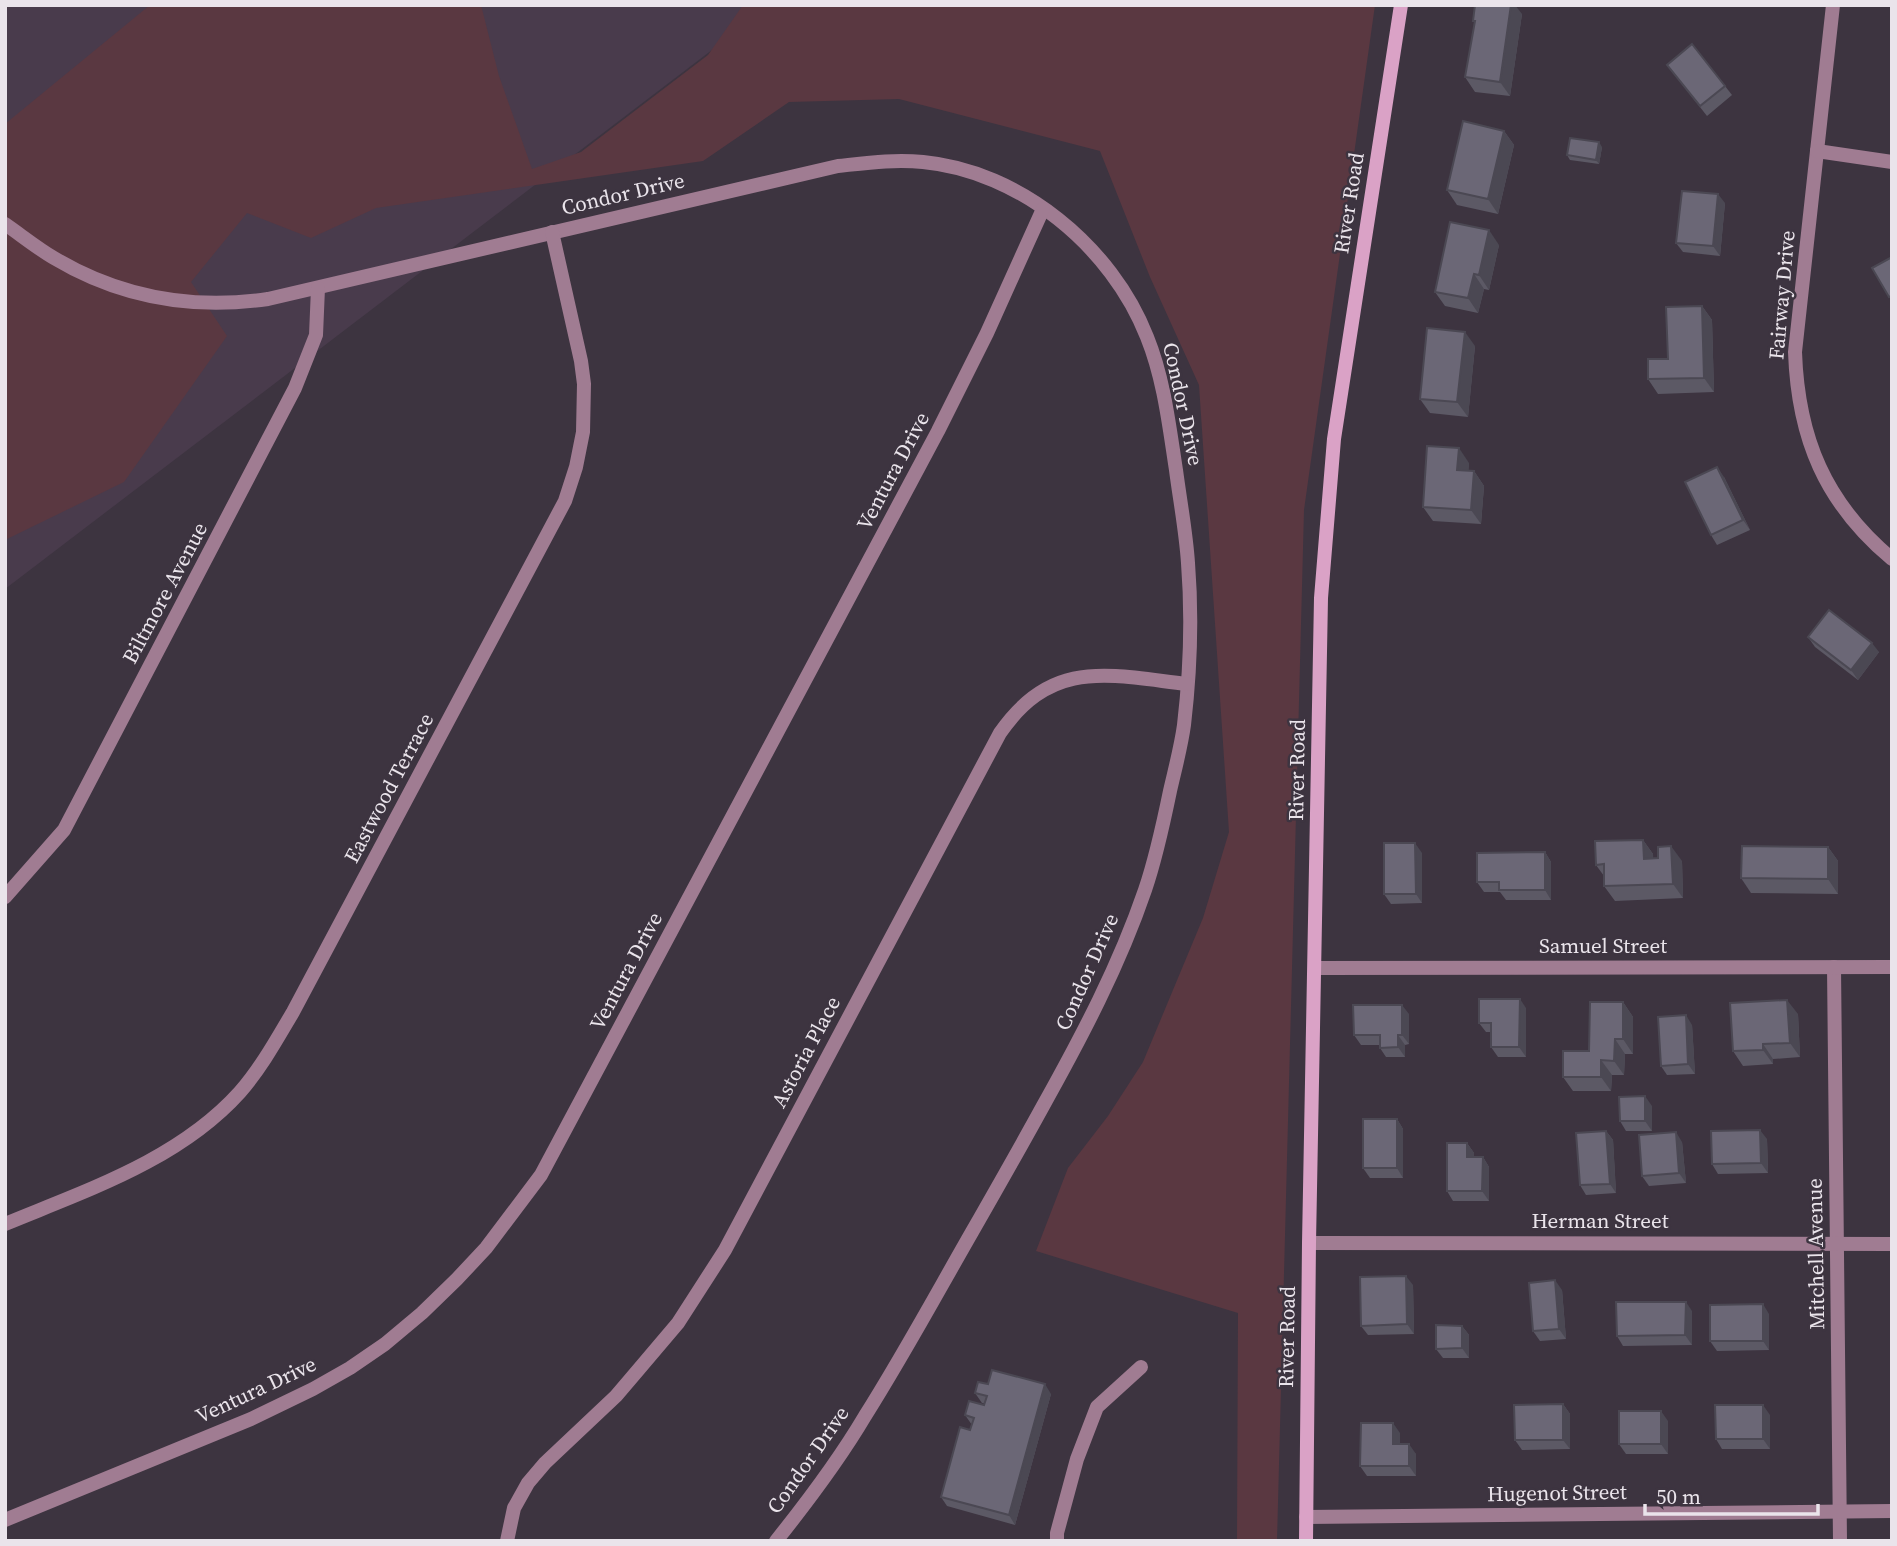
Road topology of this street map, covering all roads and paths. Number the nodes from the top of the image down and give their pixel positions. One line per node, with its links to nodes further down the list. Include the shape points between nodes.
1 (1401, 5): 14 (street, River Road, via 1333,452 1321,598)
2 (1833, 5): 3 (street, Fairway Drive)
3 (1817, 151): 4 (street); 9 (street, Fairway Drive, via 1795,352 1801,414 1827,483 1868,539)
4 (1892, 162)
5 (1043, 209): 7 (street, Condor Drive, via 1010,187 980,175 926,162 872,162 796,175); 10 (street, Condor Drive, via 1090,249 1121,286 1157,368 1188,563); 23 (street, Ventura Drive, via 938,431 541,1175 486,1248 385,1343 313,1389)
6 (5, 224): 8 (street, Condor Drive, via 81,273 161,299 234,304)
7 (552, 232): 8 (street, Condor Drive); 15 (street, Eastwood Terrace, via 584,384 583,432 576,467 565,500 293,1012 241,1091 186,1138 123,1174)
8 (317, 288): 11 (street, Biltmore Avenue, via 316,335 295,388 64,830)
9 (1892, 559)
10 (1187, 684): 24 (street, Astoria Place, via 1101,675 1076,677 1037,694 1012,715 725,1250 678,1323 639,1369 527,1483 514,1508); 25 (street, Condor Drive, via 1184,727 1146,888 1086,1029 865,1418)
11 (5, 897)
12 (1834, 967): 13 (street, Samuel Street); 14 (street, Samuel Street); 17 (street, Mitchell Avenue)
13 (1892, 967)
14 (1315, 968): 16 (street, River Road)
15 (5, 1224)
16 (1309, 1243): 17 (street, Herman Street); 22 (street, River Road)
17 (1837, 1244): 18 (street, Herman Street); 20 (street, Mitchell Avenue)
18 (1892, 1244)
19 (1141, 1367): 26 (street, via 1097,1407 1077,1458)
20 (1840, 1511): 21 (street, Hugenot Street); 22 (street, Hugenot Street); 28 (street, Mitchell Avenue)
21 (1892, 1511)
22 (1306, 1517): 27 (street, River Road)
23 (5, 1520)
24 (507, 1541)
25 (776, 1541)
26 (1057, 1541)
27 (1306, 1541)
28 (1840, 1541)

